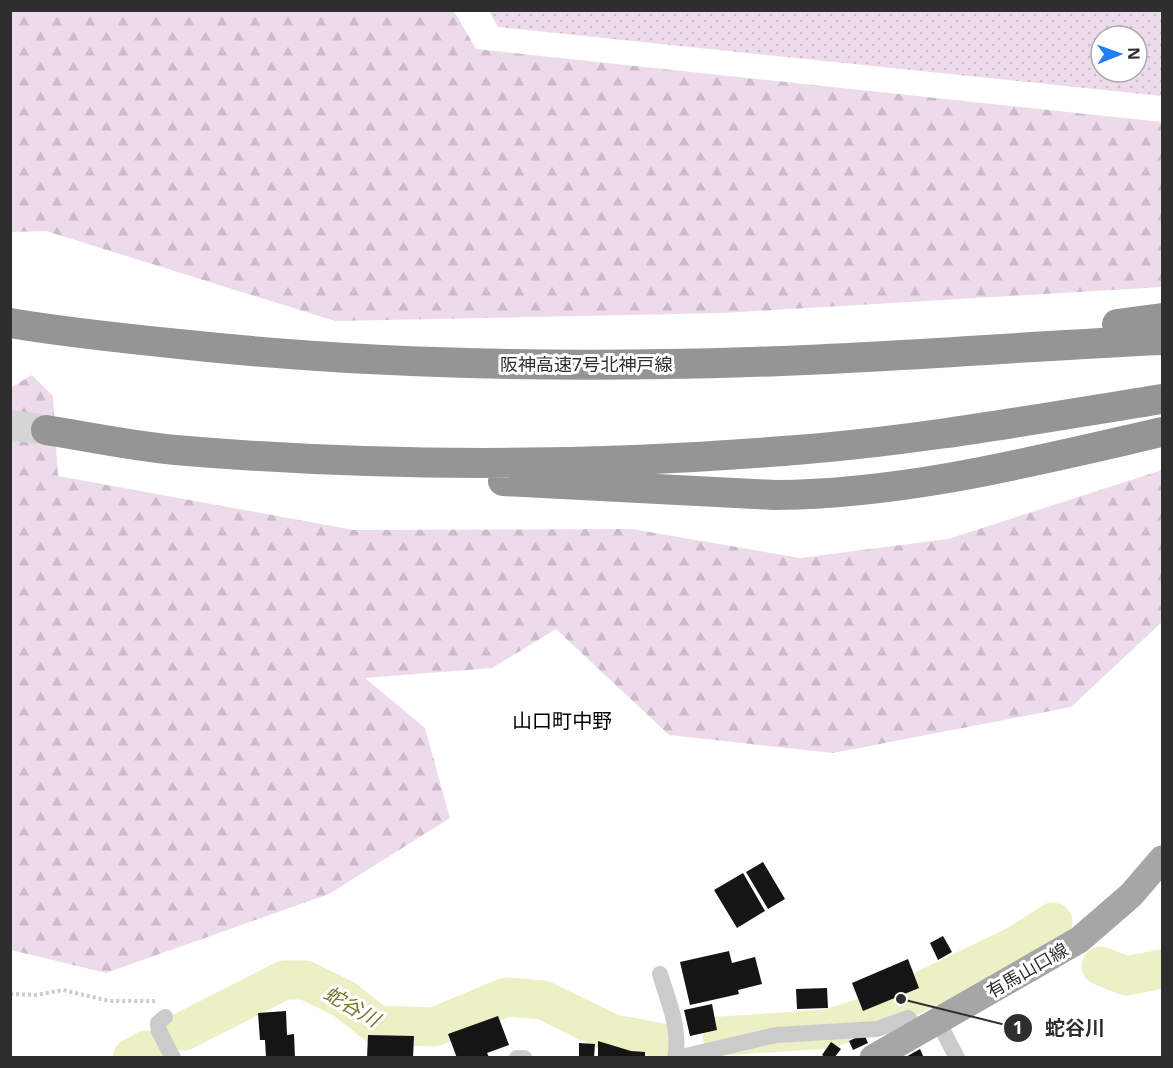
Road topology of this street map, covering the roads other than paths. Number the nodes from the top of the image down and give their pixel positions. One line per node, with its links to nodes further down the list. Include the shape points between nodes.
1 (1162, 318): 4 (highway)
2 (10, 323): 4 (highway, 阪神高速7号北神戸線, via 242,351 448,364 662,364)
3 (1162, 340): 4 (highway, 阪神高速7号北神戸線)
4 (861, 356)
5 (1162, 399): 8 (highway, via 911,438 784,452 400,463)
6 (46, 430): 8 (highway)
7 (1162, 432): 8 (highway, via 960,477 810,495 378,475 275,466)
8 (172, 449)
9 (1162, 859): 12 (main road, 有馬山口線, via 1131,895 1079,940)
10 (660, 974): 16 (street, via 675,1024)
11 (165, 1017): 13 (street, via 158,1023 159,1031)
12 (929, 1026): 16 (street, via 908,1018 877,1029 776,1035); 17 (main road, 有馬山口線); 18 (street)
13 (173, 1058)
14 (517, 1058): 15 (street)
15 (524, 1058)
16 (676, 1058)
17 (873, 1058)
18 (957, 1058)

